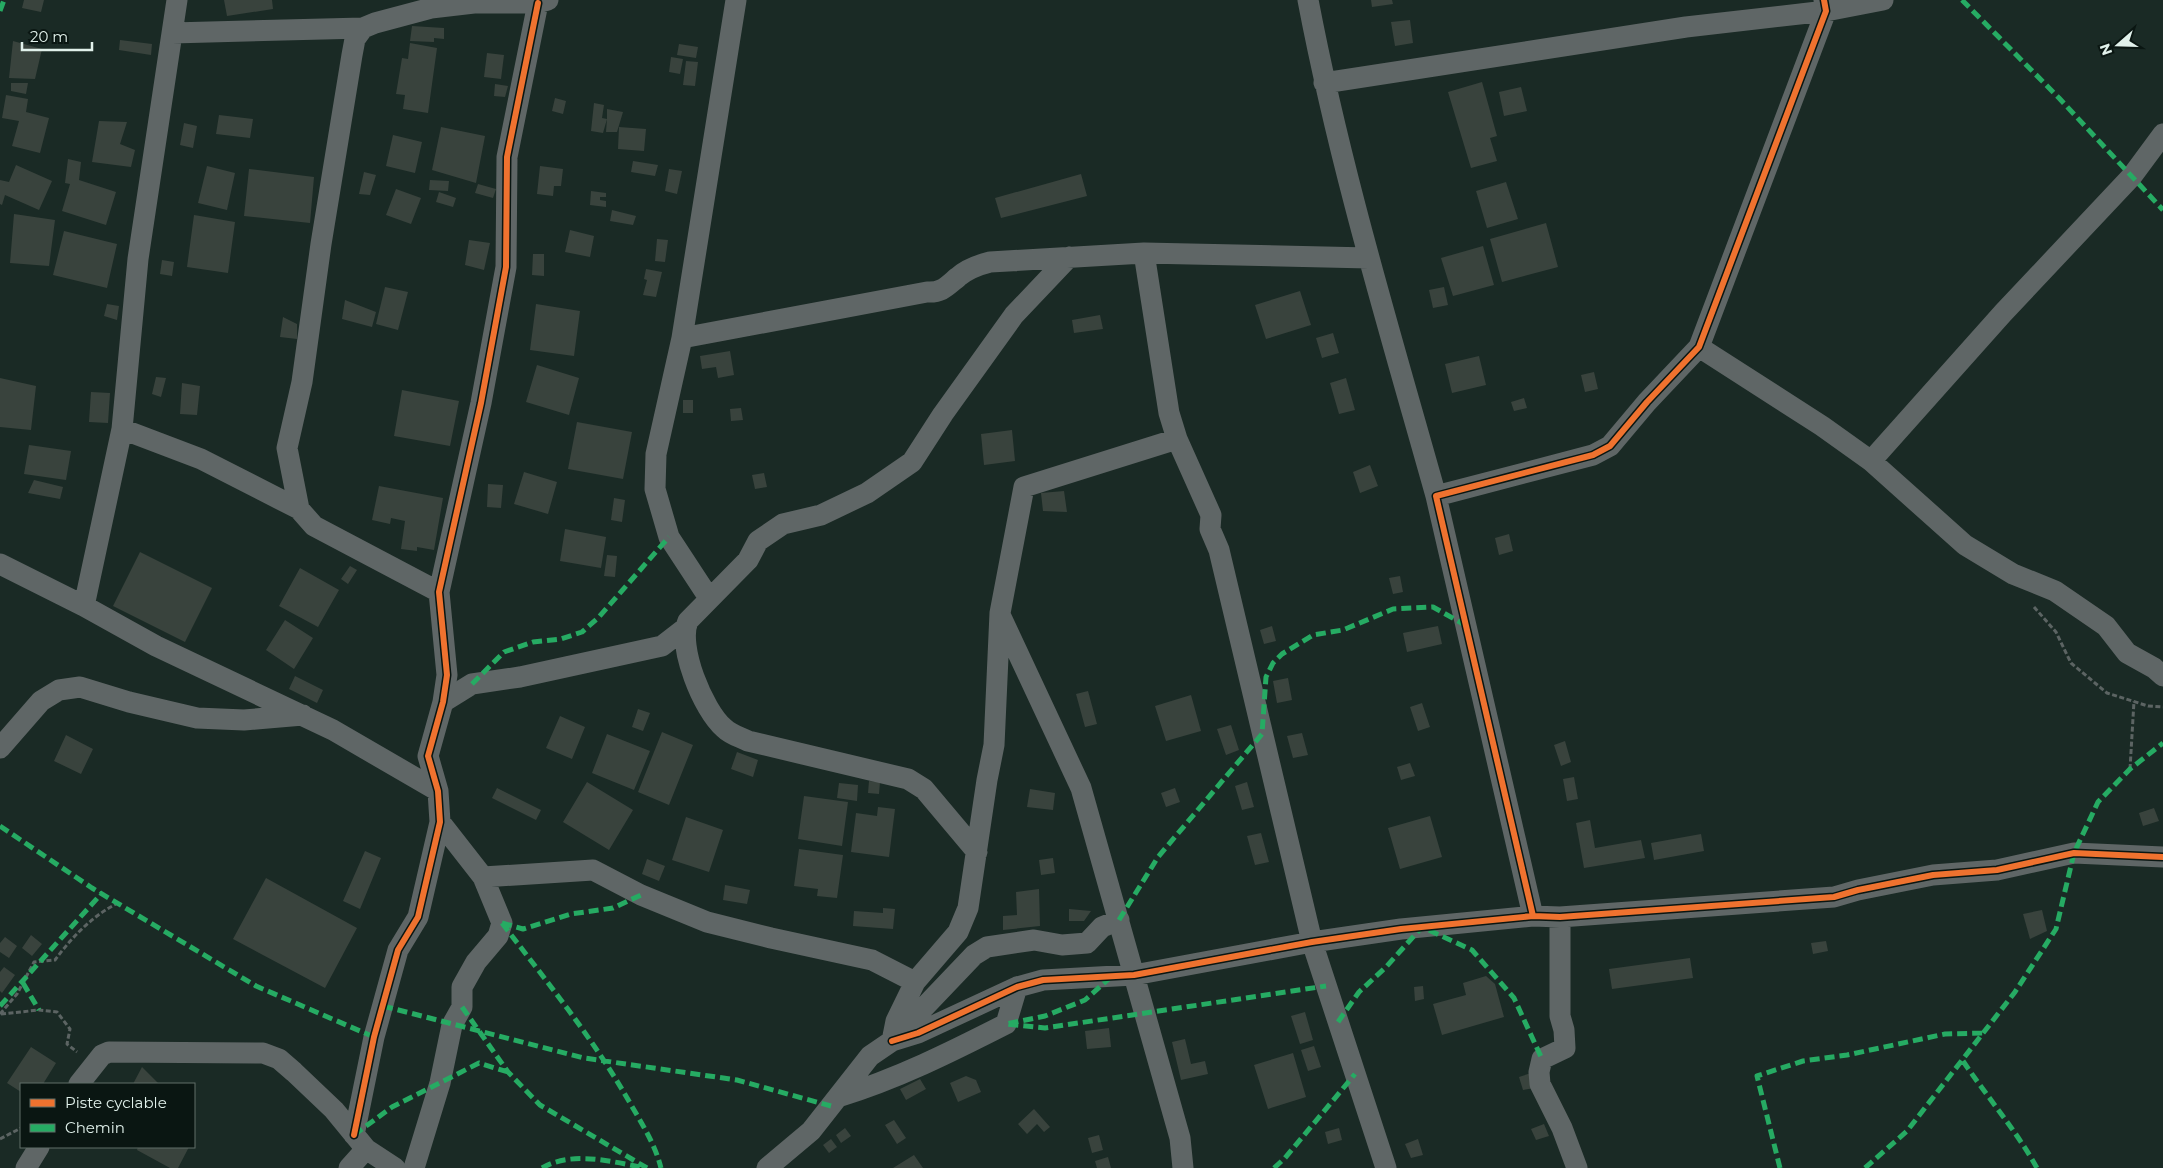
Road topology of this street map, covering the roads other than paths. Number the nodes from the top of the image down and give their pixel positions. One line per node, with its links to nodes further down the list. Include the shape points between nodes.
1 (177, 0): 8 (street)
2 (736, 0): 14 (street)
3 (1308, 0): 9 (street)
4 (1883, 0): 6 (street)
5 (543, 2): 7 (street, via 474,2 431,8); 22 (street, via 507,157 506,267 481,403)
6 (1825, 5): 9 (street); 15 (street)
7 (363, 28): 8 (street); 20 (street, via 355,39 352,55 302,382 287,448)
8 (172, 33): 16 (street, via 138,259)
9 (1324, 83): 13 (street)
10 (2163, 134): 18 (street, via 2132,176)
11 (1144, 253): 12 (street); 13 (street); 17 (street, via 1169,414)
12 (1069, 257): 14 (street, via 990,262 977,265 949,286 935,292); 23 (street, via 1014,315 912,462 867,493 821,515 783,524 758,541 748,560)
13 (1369, 258): 19 (street)
14 (682, 338): 23 (street, via 656,454 656,489 669,537)
15 (1698, 347): 18 (street); 19 (street, via 1610,446 1593,455)
16 (122, 429): 20 (street, via 201,459); 24 (street)
17 (1177, 439): 25 (street, via 1024,487); 39 (street, via 1211,515 1210,528 1219,550)
18 (1871, 461): 27 (street, via 1965,545 2012,574 2055,591 2106,626 2127,653)
19 (1436, 496): 36 (street)
20 (299, 509): 22 (street, via 314,526)
21 (0, 564): 24 (street)
22 (439, 592): 28 (street, via 447,675)
23 (709, 598): 26 (street, via 688,620)
24 (84, 606): 29 (street, via 156,646)
25 (1000, 613): 33 (street, via 994,745); 38 (street, via 1081,788)
26 (684, 629): 28 (street, via 662,646 520,677 472,684); 33 (street, via 697,684 723,728 748,741 908,780 924,790)
27 (2163, 676)
28 (443, 702): 31 (street, via 428,756)
29 (303, 715): 30 (street, via 244,720 197,718 80,687 59,690 41,700); 31 (street)
30 (0, 748)
31 (438, 791): 32 (street)
32 (440, 822): 35 (street); 46 (street, via 418,917 398,950 379,1021)
33 (977, 852): 41 (street, via 968,908 958,932)
34 (2163, 857): 37 (street, via 2074,854 1998,870 1933,875 1834,898)
35 (483, 877): 41 (street, via 593,870 641,895 707,922 872,960); 51 (street, via 502,923 498,936 476,962 462,987 462,1007 452,1025 440,1083)
36 (1533, 916): 37 (street); 39 (street, via 1401,929)
37 (1560, 917): 55 (street, via 1560,1016 1565,1048 1542,1059 1539,1072 1540,1084)
38 (1119, 920): 40 (street); 43 (street, via 1102,927 1087,943 1062,946 1034,940 987,947 974,954)
39 (1312, 942): 40 (street); 54 (street)
40 (1134, 975): 42 (street, via 1044,980); 53 (street, via 1180,1138)
41 (915, 982): 43 (street, via 896,1021)
42 (1017, 987): 43 (street, via 918,1033); 45 (street, via 1006,1024 925,1065)
43 (892, 1041): 45 (street, via 870,1056)
44 (81, 1082): 46 (street, via 102,1055 109,1052 263,1053 279,1059 294,1072 334,1110)
45 (838, 1097): 52 (street, via 811,1130)
46 (360, 1142): 49 (street); 50 (street)
47 (38, 1148): 48 (street)
48 (26, 1168)
49 (349, 1168)
50 (396, 1168)
51 (414, 1168)
52 (767, 1168)
53 (1182, 1168)
54 (1386, 1168)
55 (1577, 1168)

